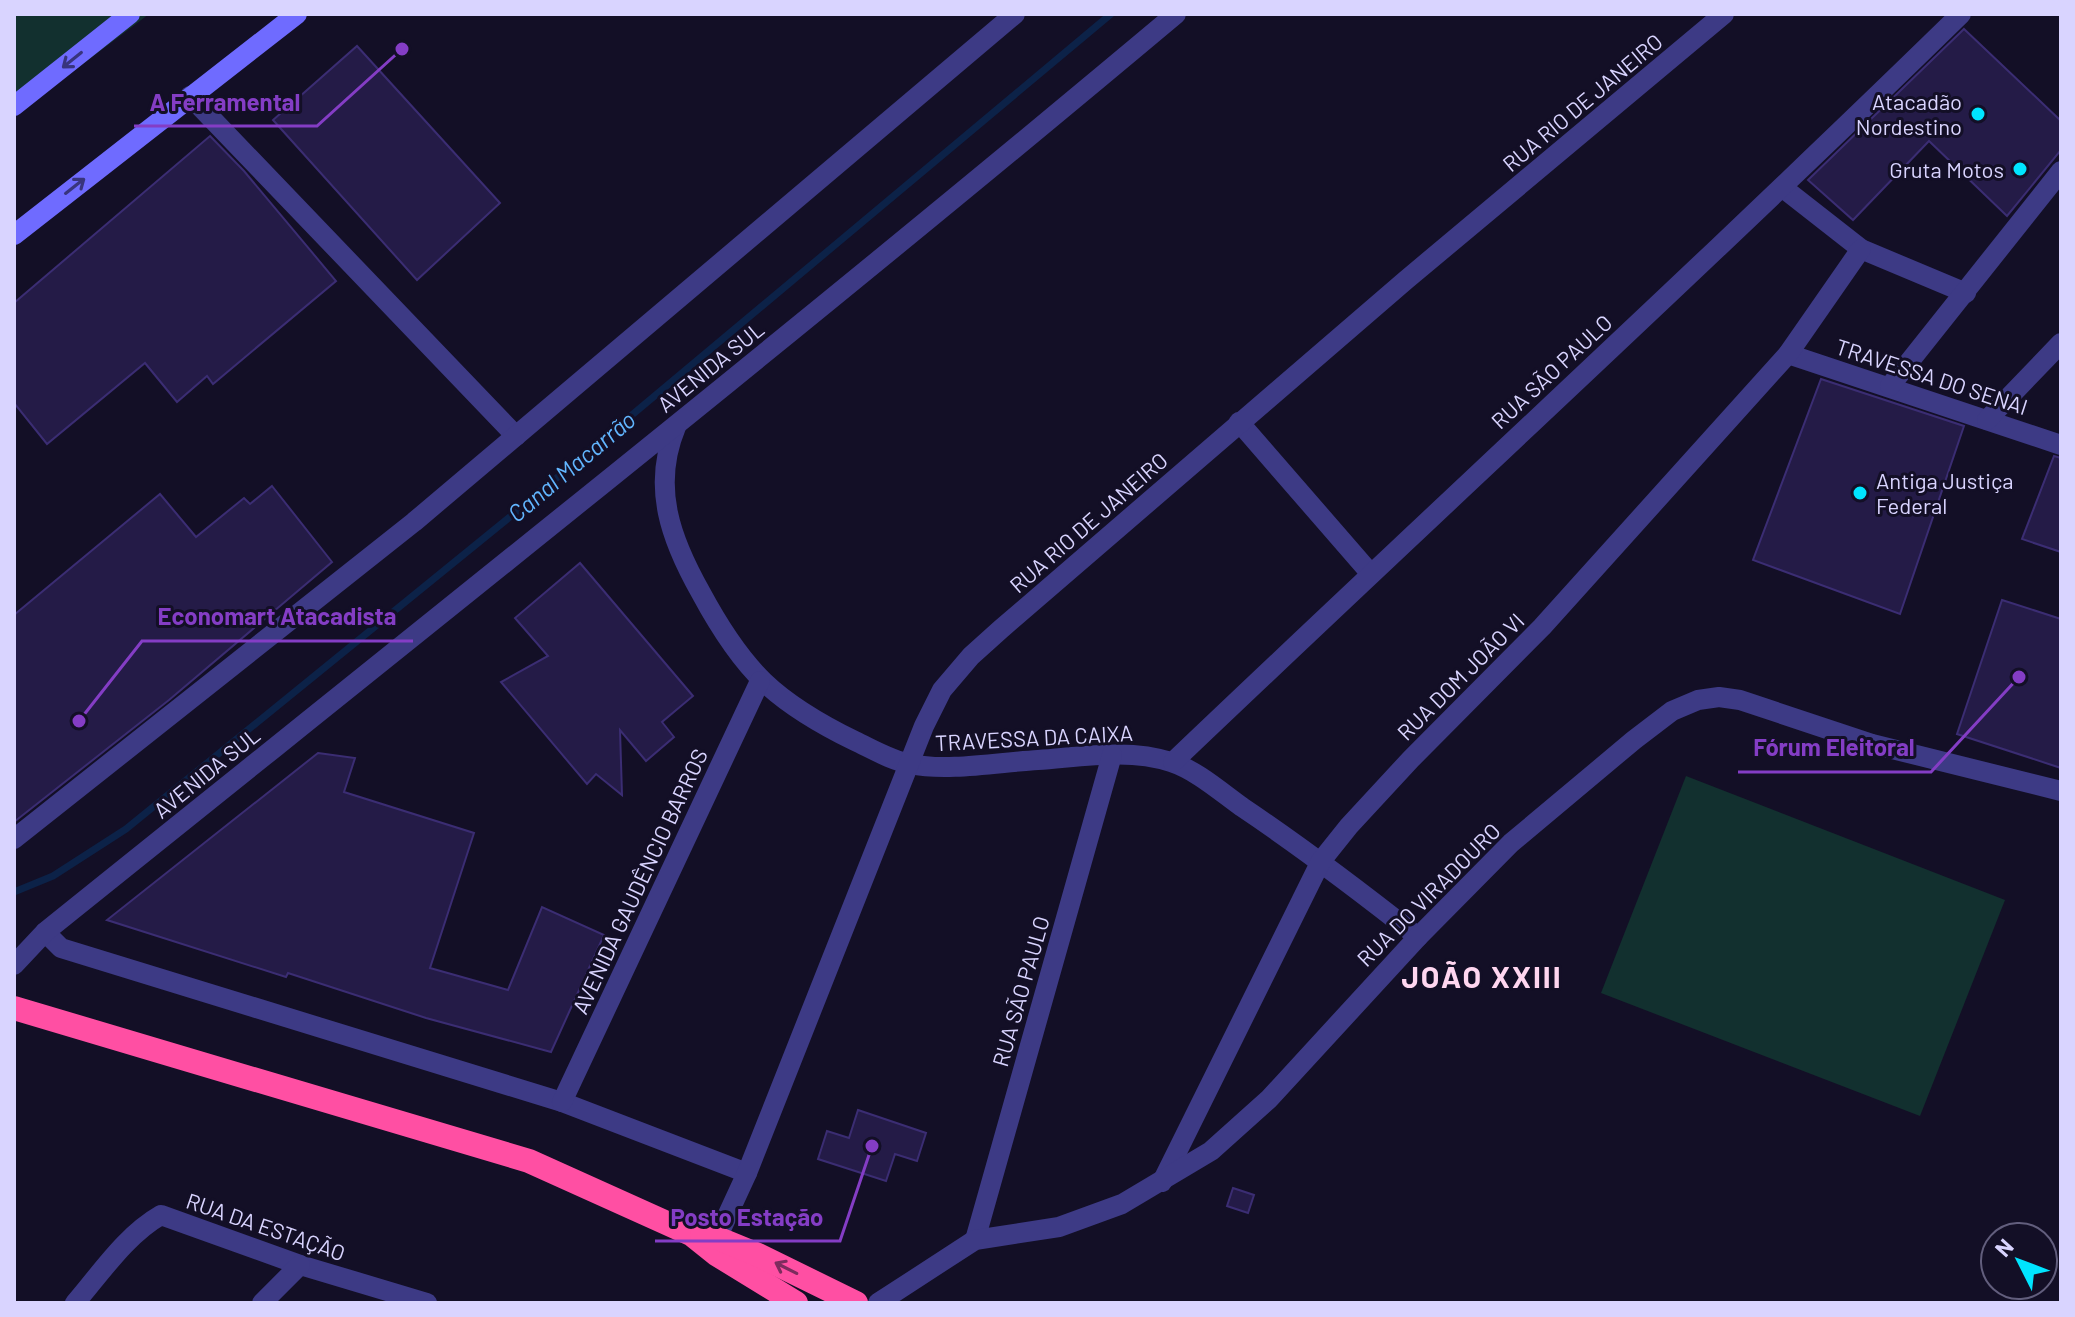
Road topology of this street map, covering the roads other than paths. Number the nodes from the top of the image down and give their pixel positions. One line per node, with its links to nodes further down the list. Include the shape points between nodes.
1 (130, 14): 8 (main road, one-way to 8)
2 (297, 14): 7 (main road)
3 (1015, 14): 20 (street)
4 (1176, 14): 19 (street, AVENIDA SUL)
5 (1724, 14): 18 (street, RUA RIO DE JANEIRO)
6 (1961, 14): 10 (street, RUA SÃO PAULO)
7 (190, 96): 11 (main road, one-way to 7); 20 (street)
8 (14, 106)
9 (2061, 171): 13 (street)
10 (1783, 188): 12 (street); 22 (street, RUA SÃO PAULO)
11 (14, 235)
12 (1861, 249): 13 (street); 15 (street, RUA DOM JOÃO VI)
13 (1966, 293): 16 (street)
14 (2061, 343): 17 (street)
15 (1788, 354): 16 (street, TRAVESSA DO SENAI); 29 (street, RUA DOM JOÃO VI, via 1542,627 1411,759)
16 (1890, 386): 17 (street, TRAVESSA DO SENAI)
17 (1987, 420): 21 (street, TRAVESSA DO SENAI)
18 (1239, 422): 22 (street); 26 (street, RUA RIO DE JANEIRO, via 971,656 942,690)
19 (678, 423): 23 (street, TRAVESSA DA CAIXA, via 668,447 665,502 679,554 716,621); 30 (street, AVENIDA SUL)
20 (516, 436): 28 (street)
21 (2061, 445)
22 (1371, 574): 25 (street, RUA SÃO PAULO)
23 (760, 681): 26 (street, TRAVESSA DA CAIXA, via 832,730); 34 (street, AVENIDA GAUDÊNCIO BARROS)
24 (1112, 755): 25 (street, TRAVESSA DA CAIXA); 26 (street, TRAVESSA DA CAIXA); 39 (street, RUA SÃO PAULO)
25 (1173, 762): 29 (street, TRAVESSA DA CAIXA)
26 (909, 764): 35 (street, RUA RIO DE JANEIRO)
27 (2061, 791): 31 (street, RUA DO VIRADOURO, via 1872,744 1740,700 1698,700 1672,711 1634,740 1511,843)
28 (14, 839)
29 (1321, 861): 31 (street, TRAVESSA DA CAIXA); 36 (street, RUA DOM JOÃO VI)
30 (45, 932): 32 (street, AVENIDA SUL); 34 (street, via 73,952)
31 (1418, 937): 36 (street, RUA DO VIRADOURO, via 1269,1099 1211,1151)
32 (14, 965)
33 (14, 1008): 37 (highway, via 529,1161)
34 (562, 1102): 35 (street)
35 (747, 1173): 38 (street, RUA RIO DE JANEIRO)
36 (1162, 1182): 39 (street, RUA DO VIRADOURO, via 1122,1204 1059,1227)
37 (691, 1234): 38 (highway); 44 (highway)
38 (717, 1238): 45 (highway, one-way to 38)
39 (975, 1240): 46 (street, RUA DO VIRADOURO)
40 (300, 1265): 41 (street, RUA DA ESTAÇÃO, via 161,1215 121,1249); 42 (street); 43 (street, RUA DA ESTAÇÃO)
41 (75, 1303)
42 (262, 1303)
43 (427, 1303)
44 (796, 1303)
45 (856, 1303)
46 (878, 1303)

